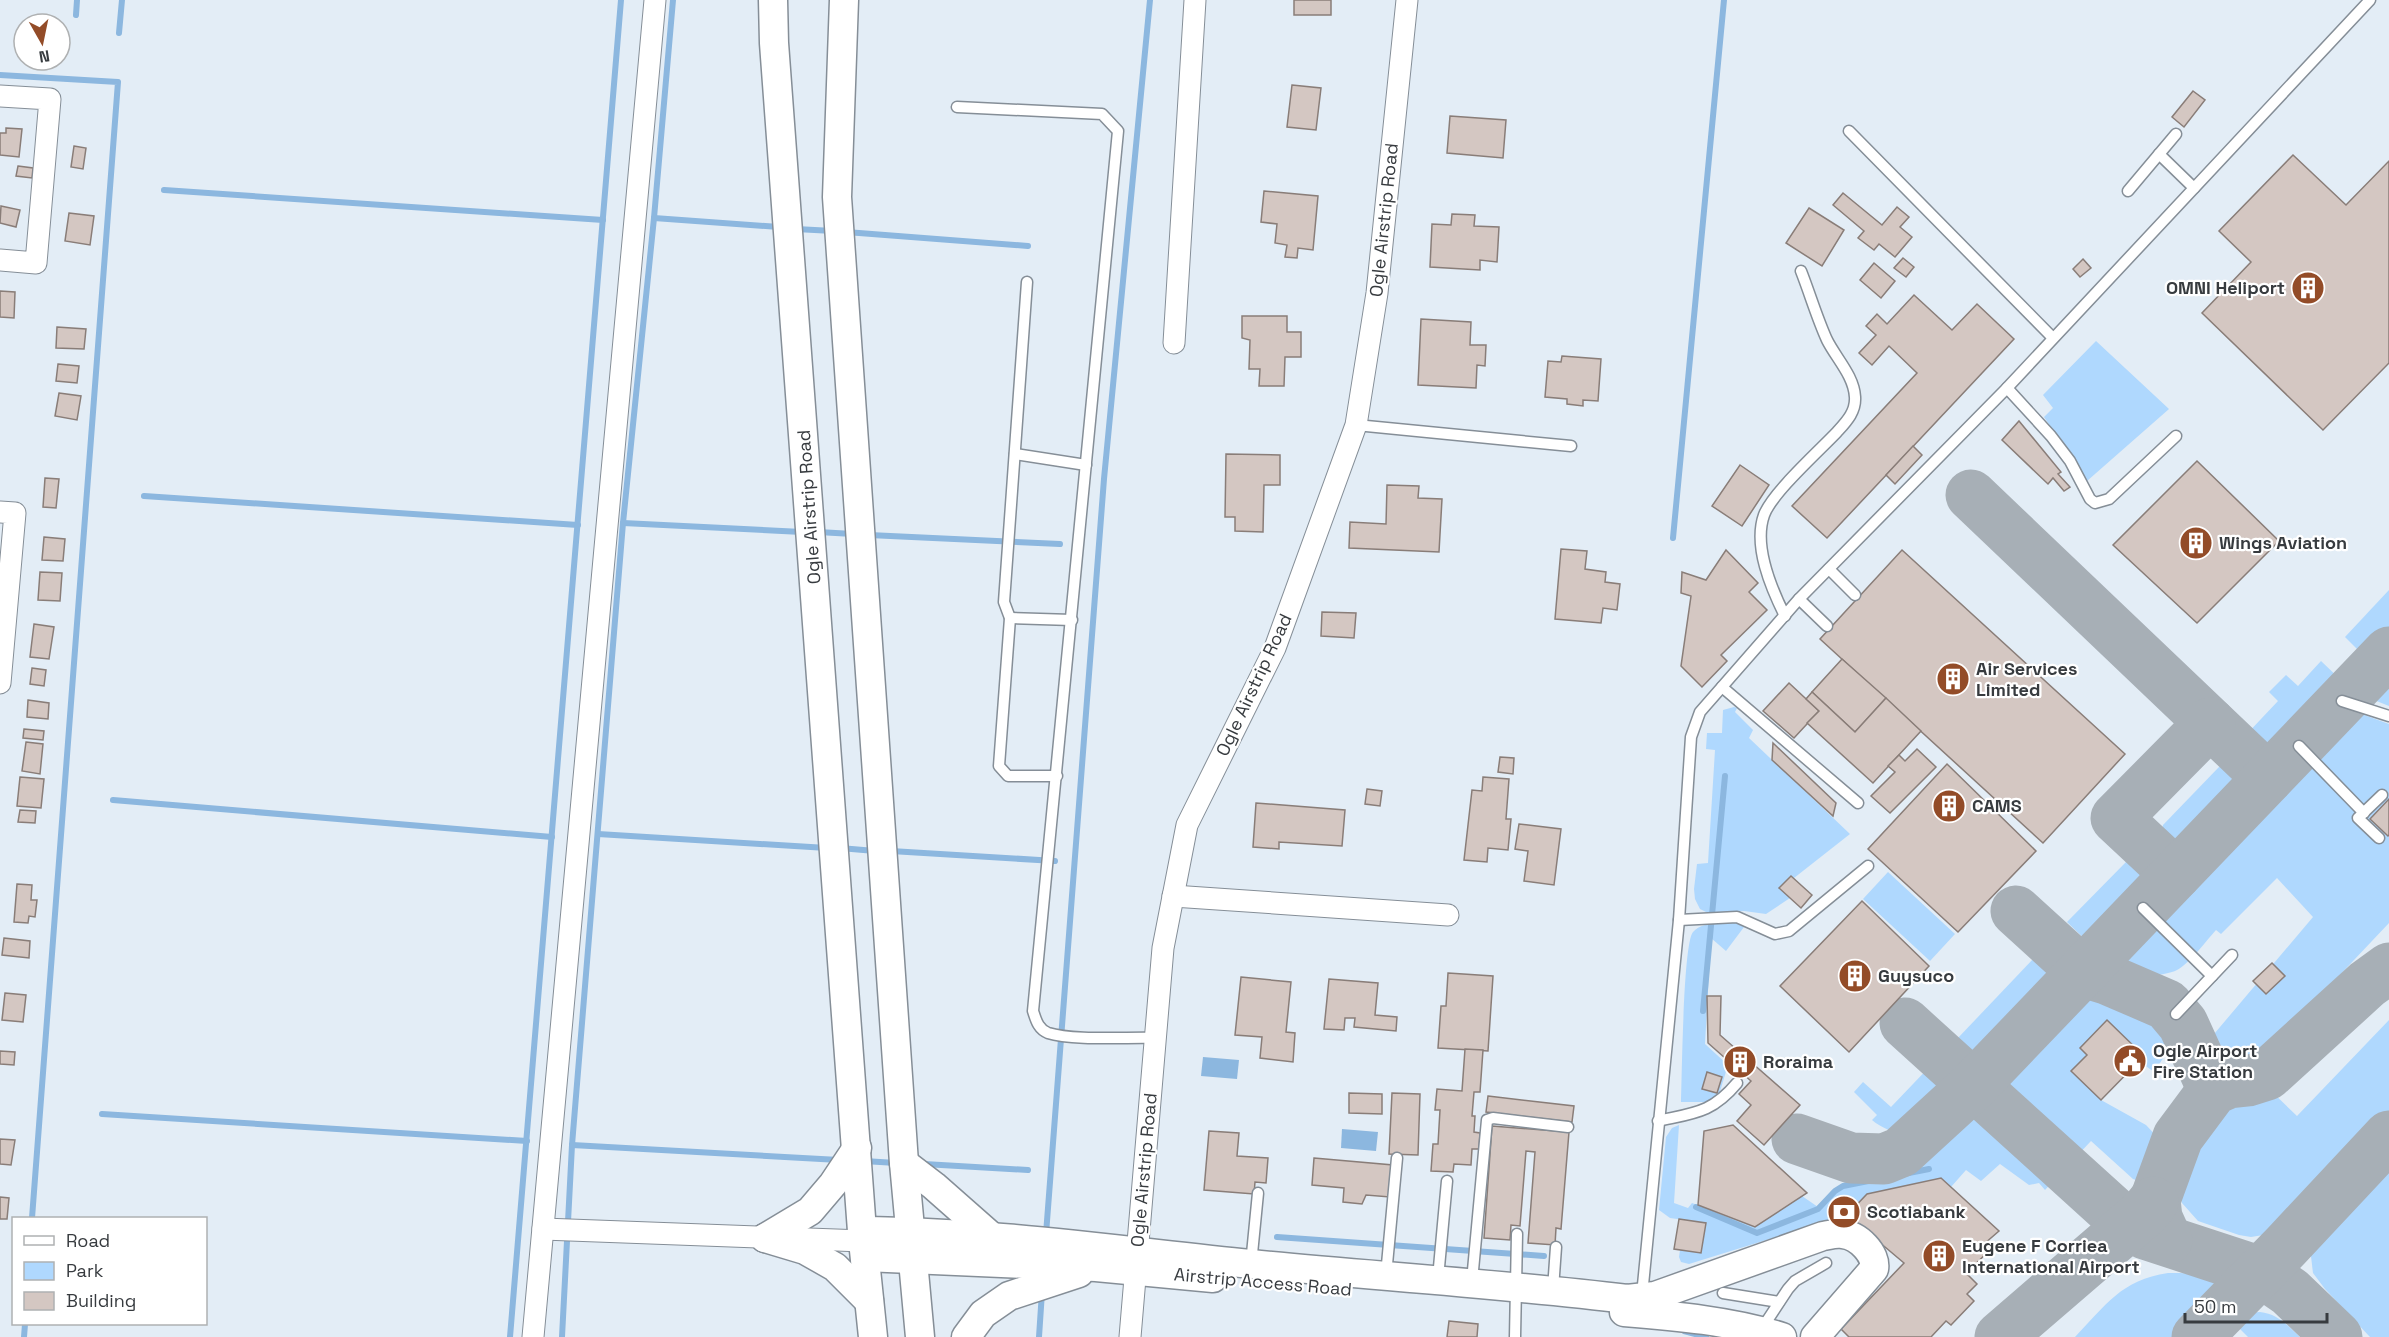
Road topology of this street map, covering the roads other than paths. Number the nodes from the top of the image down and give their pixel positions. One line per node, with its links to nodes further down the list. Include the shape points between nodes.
1 (655, 0): 60 (street)
2 (773, 0): 55 (street, Ogle Airstrip Road)
3 (844, 0): 57 (street, via 837,197)
4 (1195, 0): 18 (street)
5 (1407, 0): 20 (street, Ogle Airstrip Road, via 1377,293)
6 (2370, 0): 12 (lane)
7 (0, 96): 14 (street, via 50,99 36,263)
8 (957, 107): 24 (lane, via 1102,114 1118,131)
9 (1849, 131): 17 (lane)
10 (2176, 134): 11 (lane)
11 (2159, 154): 12 (lane); 13 (lane)
12 (2194, 188): 17 (lane)
13 (2128, 191)
14 (0, 261)
15 (1801, 271): 29 (lane, via 1821,326 1849,375 1855,397 1851,416 1774,498 1764,514 1761,548)
16 (1027, 282): 23 (lane)
17 (2052, 337): 19 (lane)
18 (1174, 343)
19 (2007, 388): 21 (lane, via 2051,436 2096,503 2109,499); 26 (lane)
20 (1356, 425): 22 (lane); 44 (street, Ogle Airstrip Road, via 1275,648 1187,825)
21 (2176, 436)
22 (1571, 446)
23 (1015, 454): 24 (lane); 30 (lane, via 1004,602)
24 (1086, 465): 31 (lane)
25 (0, 512): 33 (street, via 15,513)
26 (1829, 569): 27 (lane); 28 (lane)
27 (1855, 595)
28 (1799, 599): 29 (lane); 32 (lane)
29 (1785, 616): 34 (lane)
30 (1010, 618): 31 (lane); 38 (lane, via 999,766 1008,776)
31 (1071, 620): 38 (lane)
32 (1827, 626)
33 (0, 683)
34 (1722, 687): 40 (lane); 47 (lane, via 1700,712 1691,737)
35 (2342, 701): 36 (lane)
36 (2389, 716)
37 (2299, 746): 41 (lane)
38 (1056, 776): 51 (lane, via 1033,1011 1038,1025 1047,1033 1081,1037)
39 (2382, 795): 41 (lane)
40 (1858, 803)
41 (2364, 813): 42 (lane, via 2358,818)
42 (2379, 838)
43 (1868, 866): 47 (lane, via 1789,931 1775,934 1737,916)
44 (1173, 896): 46 (street); 51 (street, Ogle Airstrip Road, via 1163,948)
45 (2143, 908): 49 (lane)
46 (1449, 915)
47 (1679, 920): 53 (lane)
48 (2232, 955): 49 (lane)
49 (2212, 976): 50 (lane)
50 (2176, 1014)
51 (1156, 1038): 68 (street, Ogle Airstrip Road)
52 (1737, 1083): 53 (lane, via 1717,1104)
53 (1658, 1121): 80 (lane)
54 (1568, 1127): 74 (lane, via 1487,1120)
55 (857, 1149): 63 (street, via 810,1211); 65 (street, Ogle Airstrip Road)
56 (1397, 1158): 72 (lane)
57 (904, 1163): 61 (street); 64 (street)
58 (1447, 1181): 73 (lane)
59 (1258, 1193): 70 (lane)
60 (543, 1229): 63 (street); 82 (street)
61 (910, 1232): 64 (street, Airstrip Access Road); 65 (street, Airstrip Access Road); 67 (street)
62 (1517, 1234): 75 (lane)
63 (765, 1238): 65 (street); 78 (street, via 805,1250 835,1267)
64 (993, 1238): 68 (street, Airstrip Access Road)
65 (864, 1243): 67 (street, Airstrip Access Road); 78 (street, Ogle Airstrip Road)
66 (1556, 1250): 76 (lane)
67 (913, 1260): 71 (street, Airstrip Access Road); 84 (street)
68 (1136, 1261): 70 (street, Airstrip Access Road); 71 (street, Airstrip Access Road); 75 (street, Airstrip Access Road); 86 (street, Ogle Airstrip Road)
69 (1826, 1263): 79 (lane, via 1795,1281)
70 (1251, 1264): 72 (street, Airstrip Access Road)
71 (1096, 1267): 85 (street, via 1009,1296 983,1314)
72 (1386, 1269): 73 (street, Airstrip Access Road)
73 (1439, 1274): 74 (street, Airstrip Access Road)
74 (1472, 1277): 75 (street, Airstrip Access Road)
75 (1516, 1286): 76 (street, Airstrip Access Road); 87 (lane)
76 (1561, 1292): 80 (street, Airstrip Access Road)
77 (1723, 1293): 79 (lane)
78 (869, 1301): 83 (street, Ogle Airstrip Road)
79 (1779, 1302): 81 (lane)
80 (1642, 1305): 81 (street, Airstrip Access Road); 88 (street, via 1822,1236 1847,1235 1874,1255 1874,1269)
81 (1771, 1334)
82 (533, 1337)
83 (873, 1337)
84 (920, 1337)
85 (966, 1337)
86 (1130, 1337)
87 (1515, 1337)
88 (1815, 1337)

